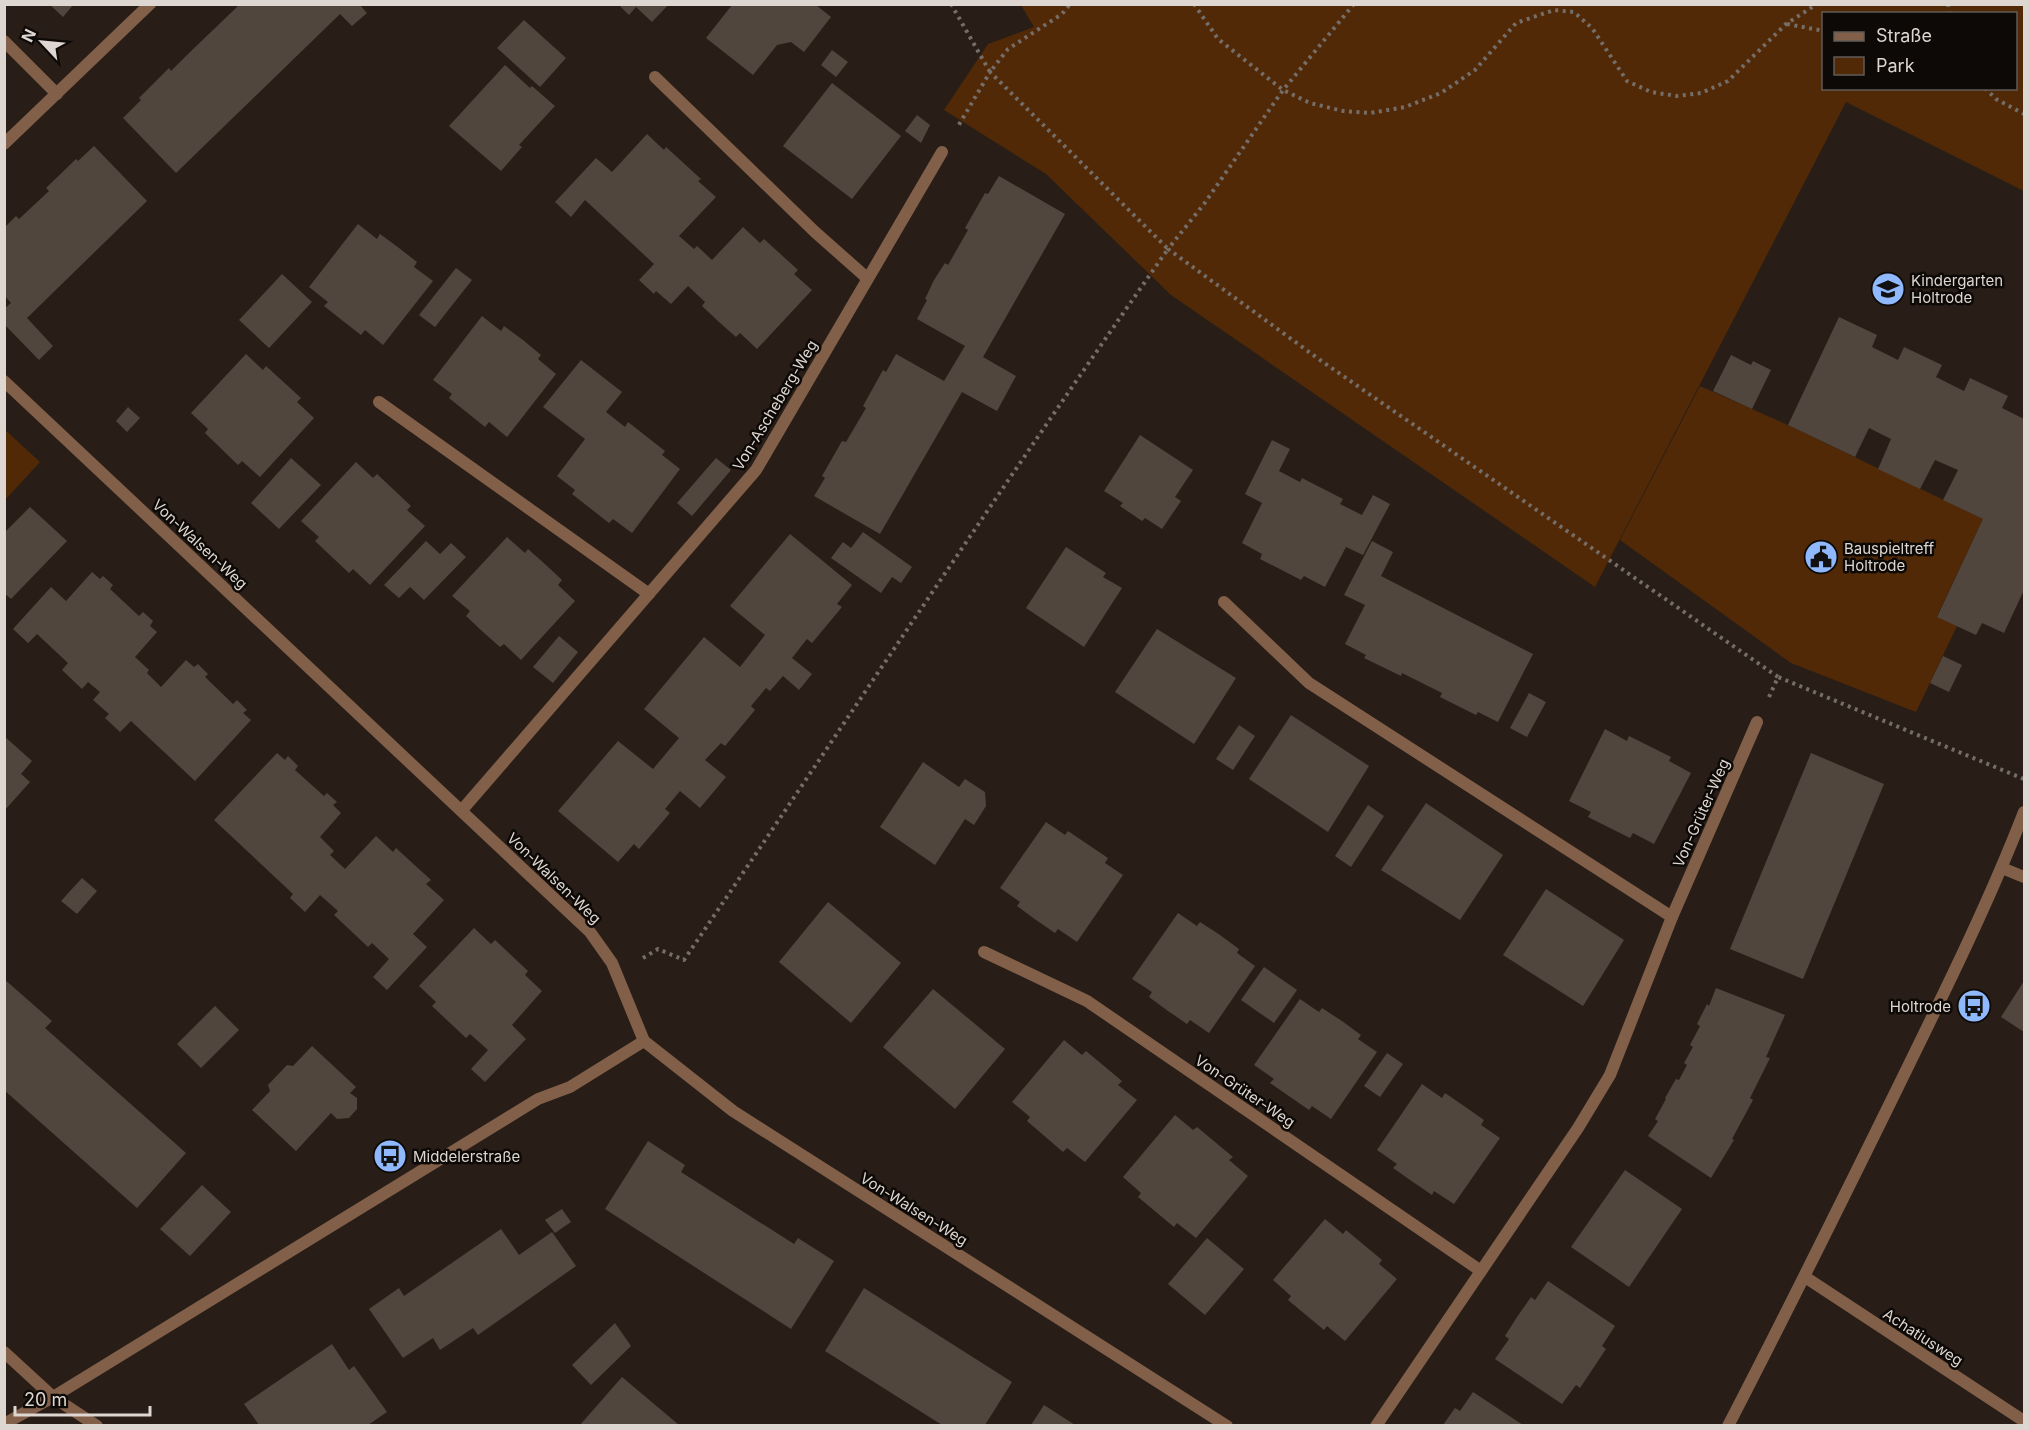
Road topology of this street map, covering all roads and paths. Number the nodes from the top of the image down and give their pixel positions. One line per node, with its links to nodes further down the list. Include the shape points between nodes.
1 (150, 4): 14 (street)
2 (951, 4): 10 (path)
3 (1070, 4): 10 (path, via 1062,14 1008,49)
4 (1194, 4): 12 (path, via 1218,39)
5 (1354, 4): 12 (path)
6 (1817, 4): 7 (path)
7 (1786, 24): 8 (path); 12 (path, via 1728,81 1701,93 1677,96 1652,92 1627,81 1592,28 1574,12 1554,10 1516,23 1475,70 1442,93 1405,107 1370,113 1343,111 1310,103)
8 (1822, 31)
9 (4, 41): 14 (street)
10 (990, 72): 17 (path); 18 (path)
11 (655, 77): 19 (street)
12 (1283, 90): 18 (path)
13 (1987, 90): 15 (path)
14 (57, 94): 16 (street)
15 (2025, 114)
16 (4, 144)
17 (942, 152): 19 (street, Von-Ascheberg-Weg)
18 (1168, 249): 24 (path, via 1349,380); 33 (path, via 684,960 658,949)
19 (867, 278): 22 (street, Von-Ascheberg-Weg, via 756,470)
20 (4, 381): 27 (street, Von-Walsen-Weg)
21 (379, 402): 22 (street)
22 (649, 594): 27 (street, Von-Ascheberg-Weg)
23 (1224, 603): 31 (street, via 1309,683)
24 (1778, 677): 25 (path); 26 (path)
25 (1757, 722): 31 (street, Von-Grüter-Weg)
26 (2025, 779)
27 (462, 810): 33 (street, Von-Walsen-Weg, via 590,932)
28 (2025, 812): 29 (street)
29 (2002, 868): 30 (street); 36 (street)
30 (2025, 877)
31 (1672, 917): 35 (street, Von-Grüter-Weg, via 1610,1075)
32 (984, 952): 35 (street, Von-Grüter-Weg, via 1087,1001)
33 (617, 975): 34 (street, Von-Walsen-Weg)
34 (644, 1041): 38 (street, via 570,1087 538,1099); 42 (street, Von-Walsen-Weg, via 733,1111)
35 (1481, 1271): 43 (street, Von-Grüter-Weg)
36 (1804, 1277): 39 (street, Achatiusweg); 44 (street)
37 (4, 1352): 38 (street)
38 (53, 1396): 40 (street); 41 (street)
39 (2025, 1421)
40 (4, 1424)
41 (97, 1425)
42 (1227, 1425)
43 (1376, 1425)
44 (1728, 1425)

